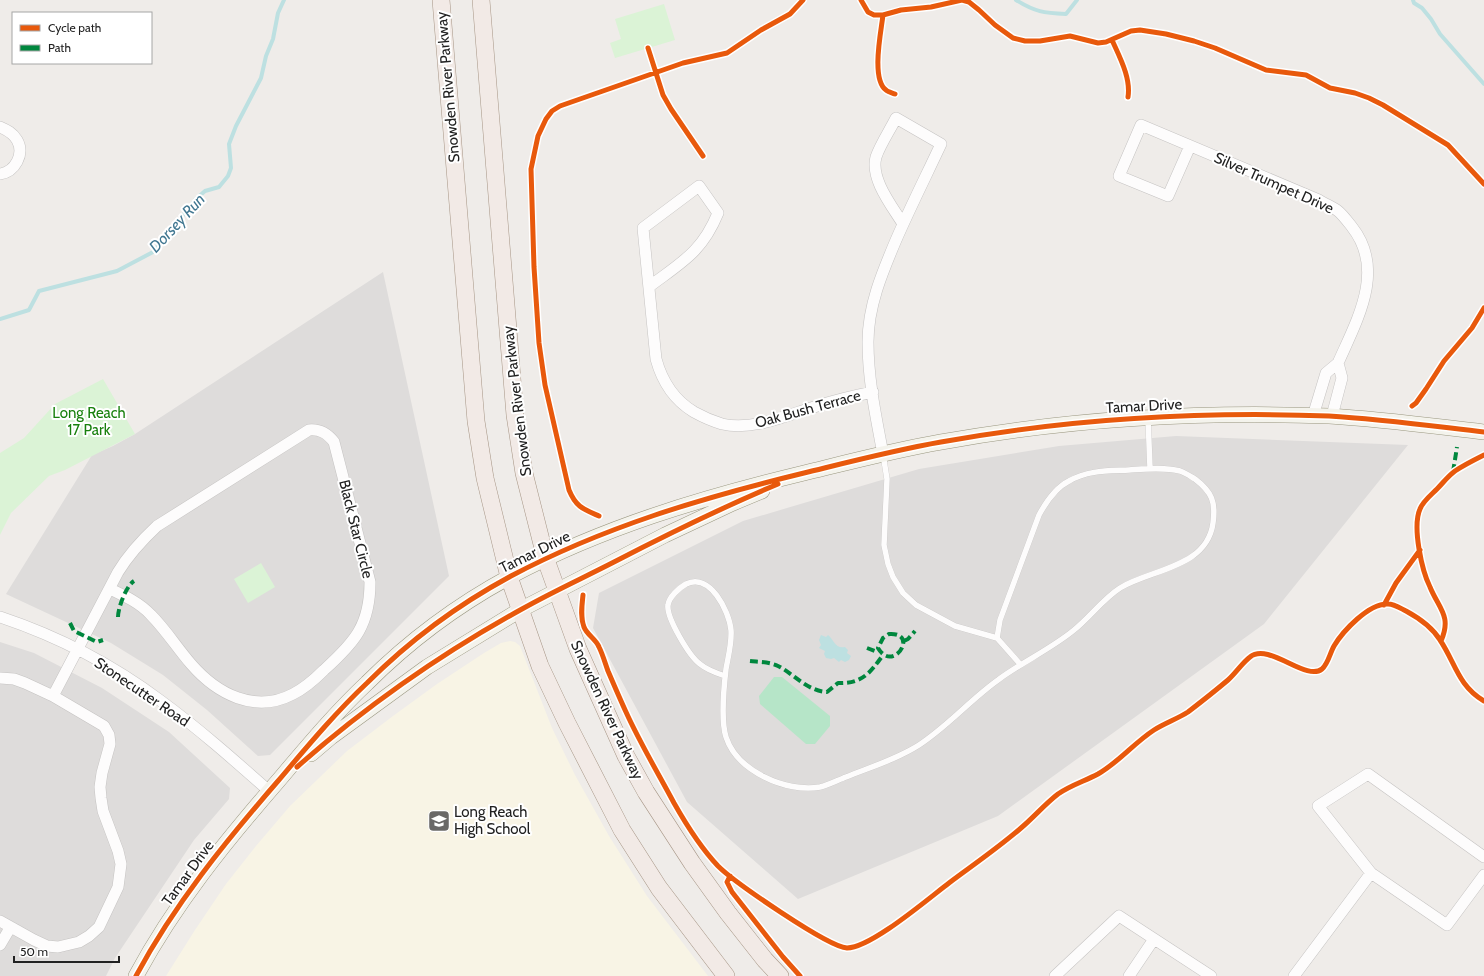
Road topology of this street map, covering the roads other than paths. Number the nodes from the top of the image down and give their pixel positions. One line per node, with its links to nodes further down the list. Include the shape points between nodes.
1 (441, 0): 18 (main road, Snowden River Parkway, via 476,421 485,478)
2 (481, 0): 17 (main road, Snowden River Parkway, via 515,415 524,474)
3 (0, 127): 5 (street, via 10,131 20,147 15,165)
4 (1190, 146): 4 (street, Silver Trumpet Drive, via 1141,125 1119,176 1168,196); 8 (street, Silver Trumpet Drive, via 1319,200 1338,211 1357,233 1364,245 1368,282 1364,303)
5 (0, 174)
6 (903, 224): 6 (street, via 941,144 896,118 876,156 874,169 877,181); 9 (street, via 880,276 870,319 868,341)
7 (650, 286): 7 (street, Oak Bush Terrace, via 643,228 699,186 718,213 712,227 692,255); 9 (street, Oak Bush Terrace, via 656,359 660,372 676,397 689,409 707,419 739,426 761,423 840,399)
8 (1338, 363): 10 (street, Silver Trumpet Drive, via 1326,373); 11 (street, via 1342,378)
9 (873, 392): 14 (street)
10 (1313, 416): 11 (street, Tamar Drive); 12 (street, Tamar Drive, via 1213,415)
11 (1332, 416): 13 (street, Tamar Drive)
12 (1148, 418): 14 (street, Tamar Drive, via 1015,430); 15 (lane)
13 (1484, 432)
14 (883, 454): 16 (street, Tamar Drive); 23 (lane, via 887,479 884,545 893,577 903,593 933,616 955,626)
15 (1150, 468): 23 (lane, via 1091,472 1065,483 1055,492 1039,515 1000,620); 25 (lane, via 1181,471 1207,489 1214,510 1211,533 1206,542 1200,550 1181,563 1121,588 1078,628)
16 (809, 472): 17 (street, Tamar Drive, via 729,491 659,512 600,534); 20 (street, Tamar Drive, via 734,502)
17 (546, 560): 18 (street, Tamar Drive); 20 (main road, Snowden River Parkway)
18 (509, 577): 21 (main road, Snowden River Parkway); 29 (street, Tamar Drive, via 455,611 400,652 366,683)
19 (110, 589): 19 (street, Black Star Circle, via 128,557 157,526 309,430 323,432 334,442 370,582 369,603 366,616 353,641 343,653 293,694 277,700 262,701 230,696 218,689 192,665 140,605); 24 (street, Black Star Circle)
20 (556, 590): 21 (street, Tamar Drive); 39 (main road, Snowden River Parkway, via 578,649 626,756 646,792 692,863 765,960)
21 (520, 610): 29 (street, Tamar Drive, via 427,667 381,700 331,737); 38 (main road, Snowden River Parkway, via 540,666 622,830 659,888)
22 (0, 617): 24 (street, Stonecutter Road)
23 (997, 638): 25 (lane)
24 (77, 649): 28 (street, Black Star Circle); 29 (street, Stonecutter Road, via 161,700)
25 (1020, 664): 26 (lane, via 979,694 949,723 917,746 894,759 820,787 798,787 763,777 738,757 725,735)
26 (725, 676): 26 (lane, via 731,628 711,588 705,583 688,583 672,596 668,603 669,614 693,657 701,665)
27 (0, 678): 28 (street, via 14,679)
28 (53, 696): 34 (street, via 104,726 109,735 110,744 102,773 100,798 121,864 118,887 99,927 89,936 69,946 47,946)
29 (269, 791): 37 (street, Tamar Drive, via 203,871)
30 (1484, 857): 31 (street, via 1368,774 1318,806)
31 (1371, 873): 32 (street, via 1447,925); 43 (street)
32 (1484, 875)
33 (0, 921): 34 (street)
34 (10, 928): 36 (street)
35 (1154, 939): 40 (street, via 1119,916); 41 (street); 42 (street)
36 (0, 945)
37 (136, 976)
38 (726, 976)
39 (780, 976)
40 (1055, 976)
41 (1129, 976)
42 (1210, 976)
43 (1294, 976)

